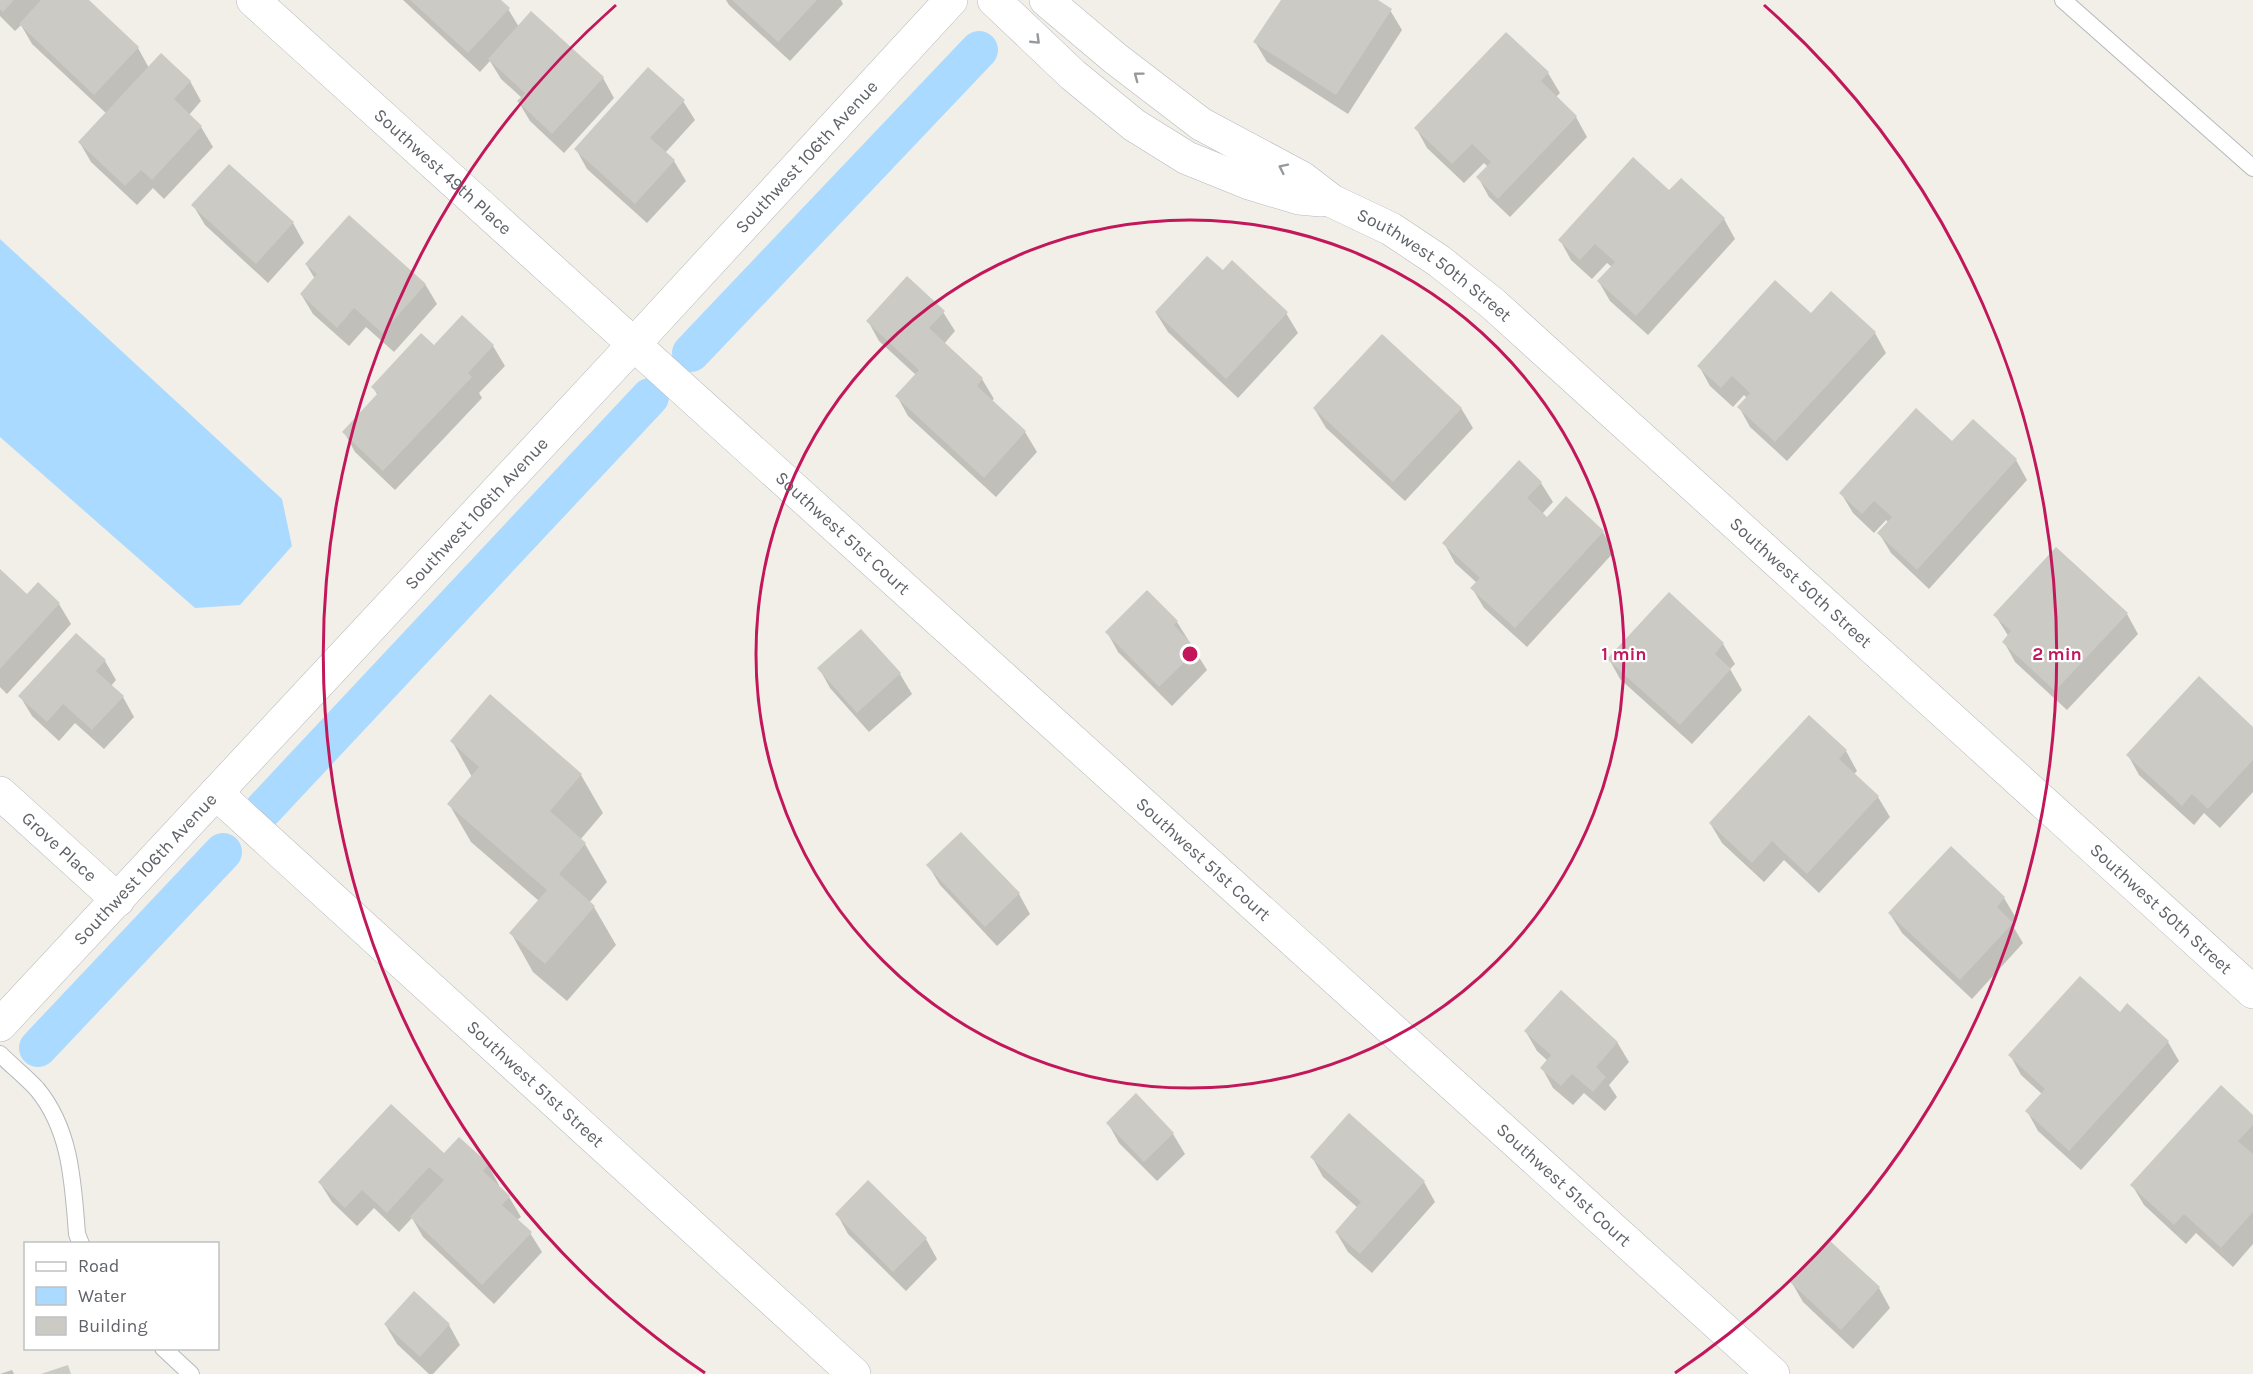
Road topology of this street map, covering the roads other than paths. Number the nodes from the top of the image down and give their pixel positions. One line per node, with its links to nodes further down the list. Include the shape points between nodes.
1 (253, 0): 10 (street, Southwest 49th Place)
2 (951, 0): 10 (street, Southwest 106th Avenue)
3 (994, 0): 7 (street, Southwest 50th Street, one-way to 7, via 1073,75)
4 (1046, 0): 6 (street, Southwest 50th Street, one-way to 4)
5 (2063, 0): 8 (lane)
6 (1169, 99): 7 (lane); 9 (street, Southwest 50th Street, one-way to 6, via 1302,178 1201,124)
7 (1145, 132): 9 (street, Southwest 50th Street, via 1187,158 1249,183 1299,198)
8 (2253, 168)
9 (1332, 201): 14 (street, Southwest 50th Street, via 1391,229 1492,303)
10 (635, 344): 12 (street, Southwest 106th Avenue); 21 (street, Southwest 51st Court)
11 (0, 793): 13 (street, Grove Place)
12 (216, 793): 13 (street, Southwest 106th Avenue); 20 (street, Southwest 51st Street)
13 (118, 900): 15 (street, Southwest 106th Avenue)
14 (2253, 992)
15 (0, 1025)
16 (0, 1054): 17 (lane, via 37,1089 54,1115 67,1148)
17 (80, 1242)
18 (166, 1350): 19 (lane)
19 (191, 1374)
20 (854, 1374)
21 (1773, 1374)

